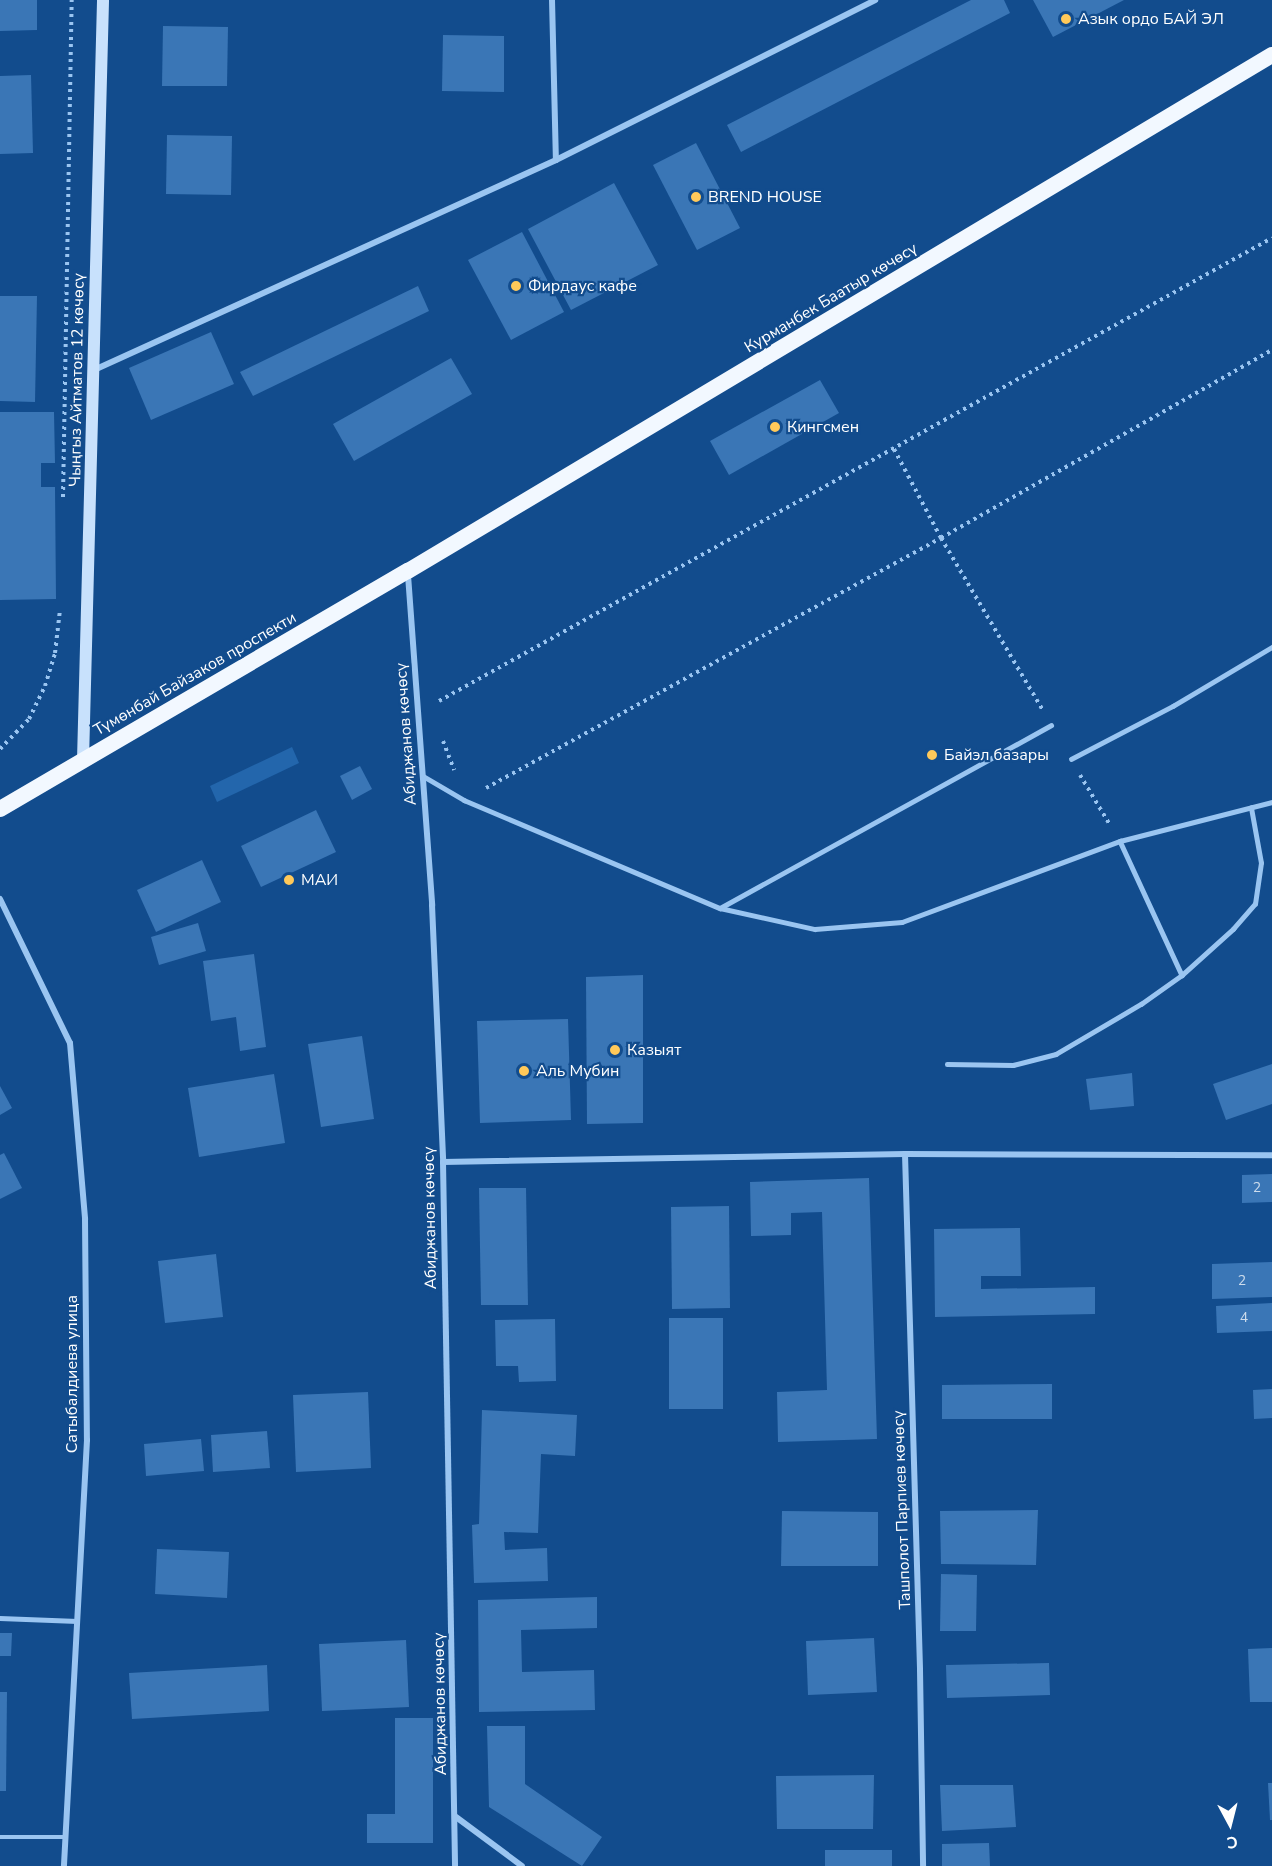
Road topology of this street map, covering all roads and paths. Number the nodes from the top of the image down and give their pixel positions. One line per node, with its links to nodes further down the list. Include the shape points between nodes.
1 (72, 0): 11 (path)
2 (103, 0): 9 (main road, Чыңгыз Айтматов 12 көчөсү)
3 (552, 0): 6 (street)
4 (874, 0): 6 (street)
5 (1272, 55): 13 (highway, Курманбек Баатыр көчөсү)
6 (556, 160): 9 (street)
7 (1272, 238): 10 (path)
8 (1272, 350): 12 (path)
9 (94, 370): 21 (main road, Чыңгыз Айтматов 12 көчөсү)
10 (894, 449): 12 (path); 16 (path)
11 (63, 506)
12 (941, 538): 17 (path); 23 (path)
13 (408, 571): 21 (highway, Түмөнбай Байзаков проспекти); 22 (street, Абиджанов көчөсү)
14 (61, 601): 19 (path, via 56,653 45,687 29,719)
15 (1272, 647): 20 (lane, via 1173,706)
16 (431, 706)
17 (1051, 725): 29 (lane)
18 (442, 737): 23 (path)
19 (0, 749)
20 (1071, 759): 27 (path)
21 (83, 760): 26 (highway, Түмөнбай Байзаков проспекти)
22 (423, 776): 23 (lane); 34 (street, Абиджанов көчөсү)
23 (464, 800): 29 (lane)
24 (1272, 802): 25 (lane)
25 (1251, 808): 27 (lane); 30 (lane, via 1261,862 1256,904)
26 (0, 809)
27 (1120, 841): 29 (lane, via 902,922 815,929); 30 (lane)
28 (0, 899): 36 (street, Сатыбалдиева улица, via 70,1043 85,1219 87,1440)
29 (720, 908)
30 (1182, 975): 31 (lane, via 1056,1054 1012,1065)
31 (947, 1064)
32 (905, 1154): 33 (street); 34 (street); 43 (street, Ташполот Парпиев көчөсү)
33 (1272, 1155)
34 (443, 1162): 37 (street, Абиджанов көчөсү)
35 (0, 1618): 36 (lane)
36 (77, 1621): 39 (street, Сатыбалдиева улица)
37 (456, 1817): 41 (street, Абиджанов көчөсү); 42 (street)
38 (0, 1837): 39 (lane)
39 (64, 1837): 40 (street, Сатыбалдиева улица)
40 (64, 1866)
41 (455, 1866)
42 (522, 1866)
43 (923, 1866)

